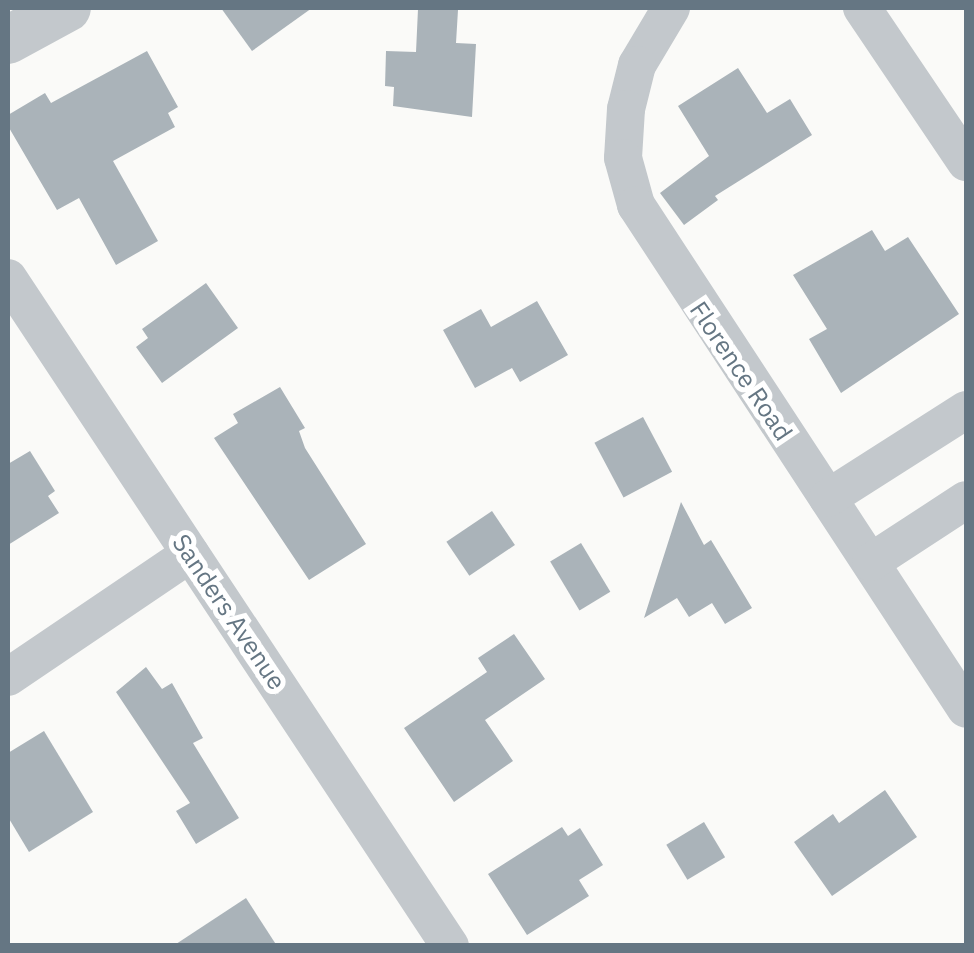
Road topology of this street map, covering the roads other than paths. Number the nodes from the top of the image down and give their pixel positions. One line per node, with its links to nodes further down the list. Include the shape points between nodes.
1 (67, 8): 4 (street)
2 (671, 8): 8 (street, Florence Road, via 637,65 626,108 623,158 636,205)
3 (862, 8): 5 (street)
4 (8, 40)
5 (966, 162)
6 (8, 278): 10 (street, Sanders Avenue)
7 (966, 410): 8 (street)
8 (828, 498): 11 (street, Florence Road)
9 (966, 500): 11 (street)
10 (190, 554): 12 (street); 14 (street, Sanders Avenue)
11 (870, 562): 13 (street, Florence Road)
12 (8, 677)
13 (966, 709)
14 (450, 946)

